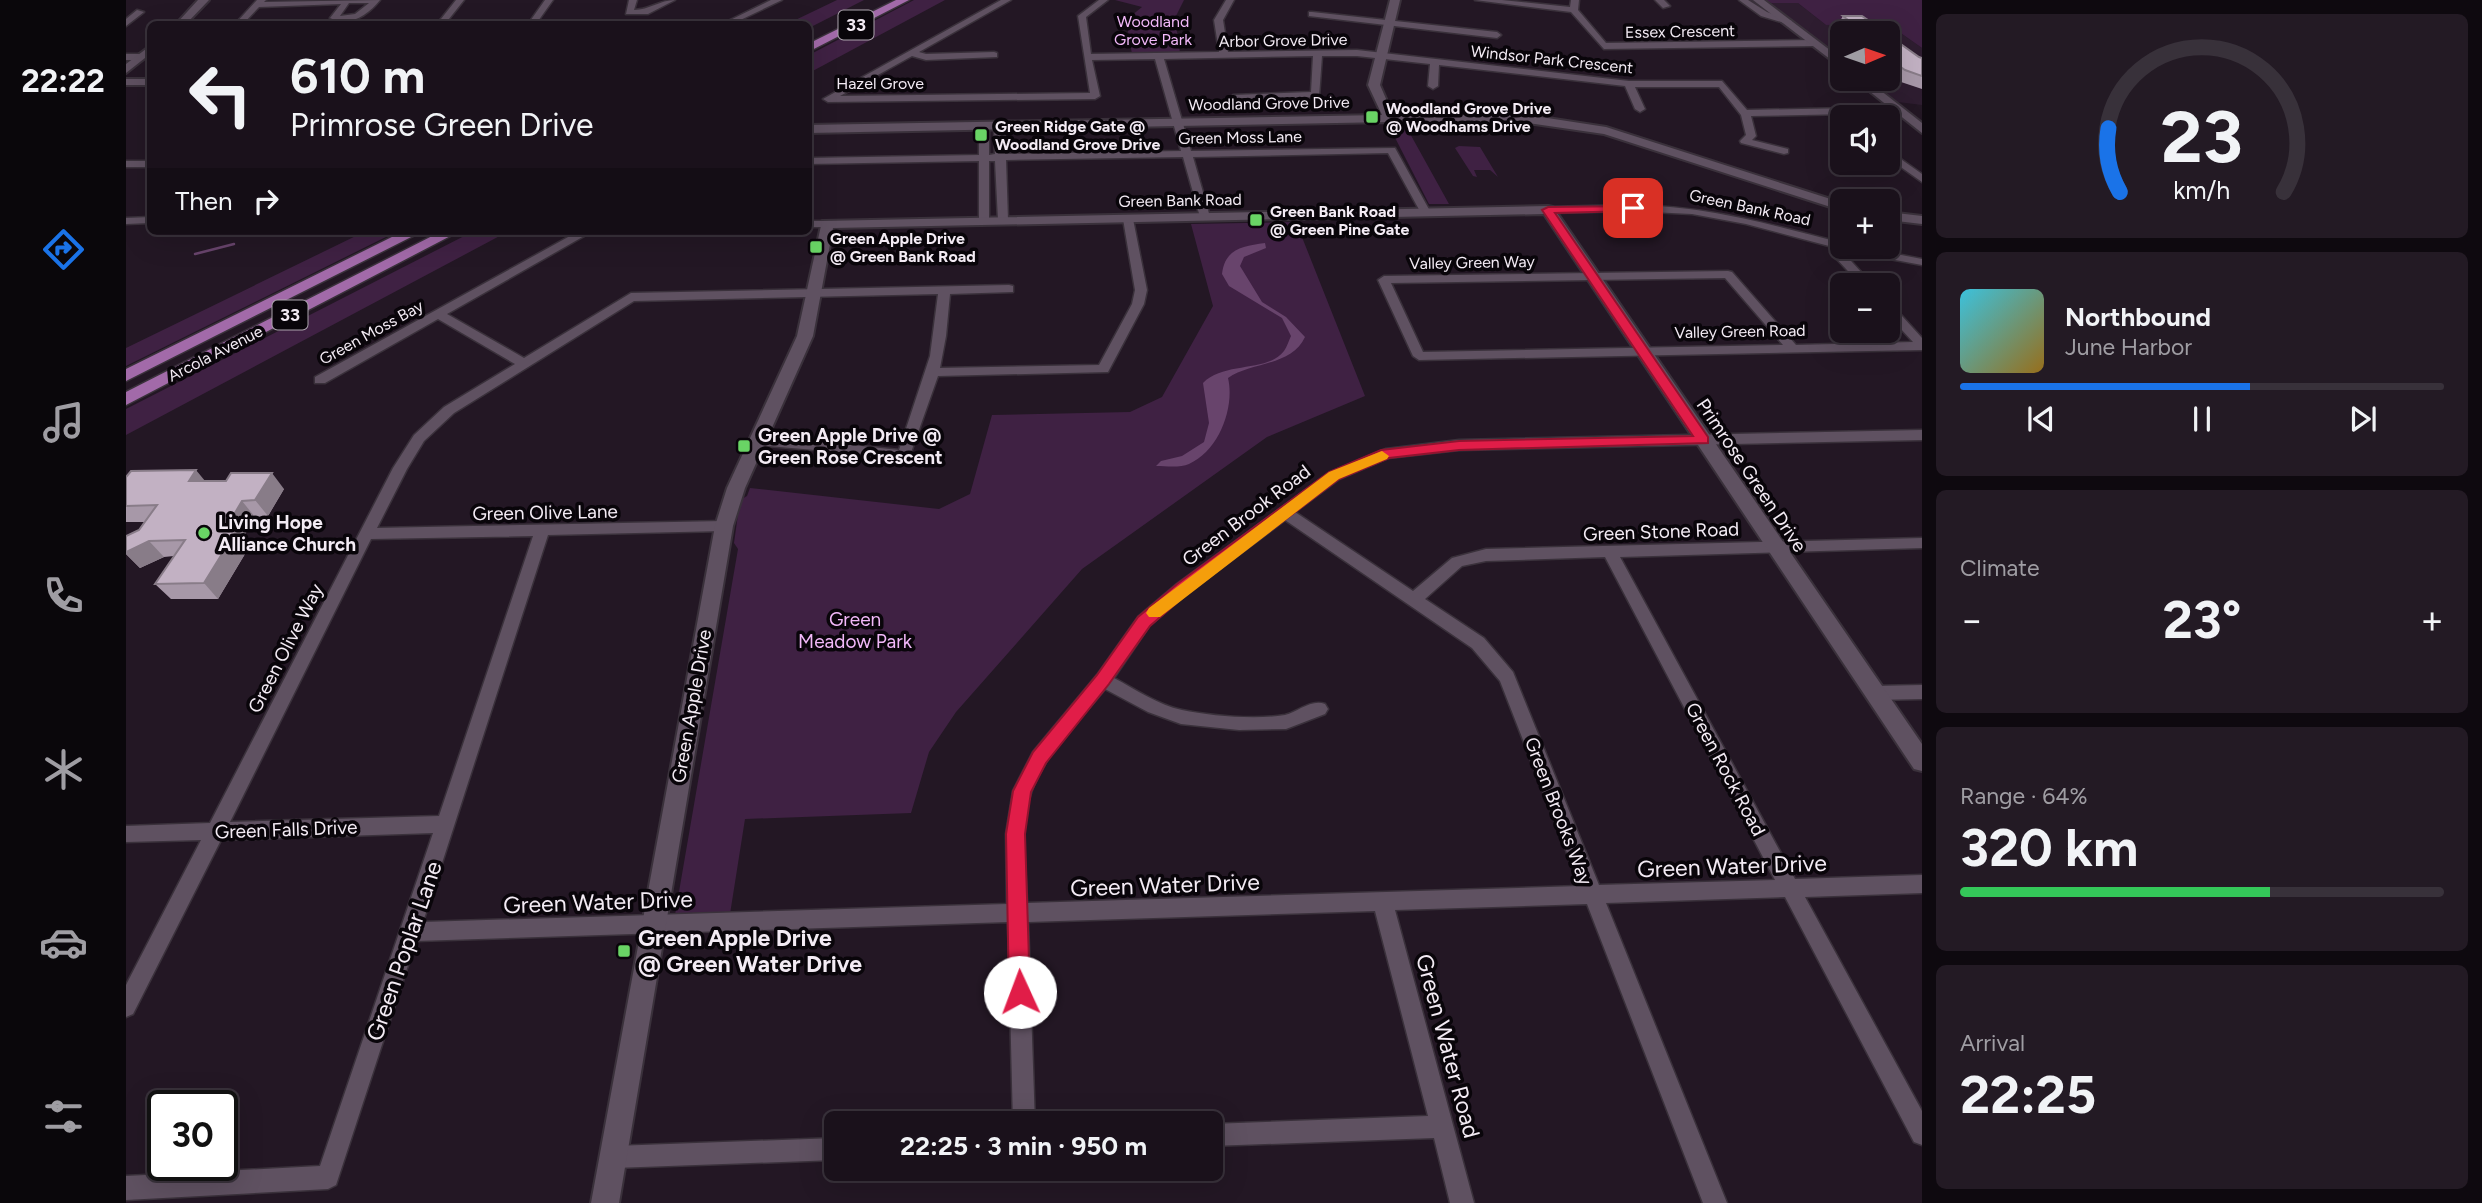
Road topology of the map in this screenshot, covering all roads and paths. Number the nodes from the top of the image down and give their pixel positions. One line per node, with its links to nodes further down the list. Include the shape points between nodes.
1 (204, 0): 22 (street)
2 (373, 0): 17 (street); 17 (street, via 356,18 334,18)
3 (460, 0): 24 (street)
4 (549, 0): 25 (street)
5 (633, 0): 6 (street, via 629,12 639,13)
6 (671, 0)
7 (778, 0): 26 (street)
8 (904, 0): 32 (main road, 33)
9 (1007, 0): 34 (street, Hazel Grove)
10 (1104, 0): 42 (street, via 1082,16)
11 (1230, 0): 37 (street, via 1218,15)
12 (1395, 0): 28 (street)
13 (1479, 0): 14 (street)
14 (1485, 0): 19 (street)
15 (1743, 0): 27 (street, via 1764,14)
16 (1758, 0): 27 (street)
17 (346, 1): 18 (street)
18 (260, 3): 23 (street)
19 (1575, 5): 31 (street, Essex Crescent, via 1604,46)
20 (140, 12): 29 (street)
21 (1312, 14): 28 (street)
22 (184, 21)
23 (242, 21)
24 (443, 21)
25 (535, 21)
26 (732, 21)
27 (1788, 21): 31 (street)
28 (1389, 22): 30 (street); 39 (street)
29 (126, 23)
30 (1497, 35)
31 (1814, 43): 40 (street)
32 (812, 47)
33 (146, 53): 41 (street); 44 (street)
34 (911, 53): 36 (street, via 926,57); 42 (street, Hazel Grove, via 828,99 1095,96)
35 (1318, 53): 37 (street, Arbor Grove Drive); 39 (street, Arbor Grove Drive); 52 (street, via 1315,95)
36 (994, 55)
37 (1224, 55): 38 (street, Arbor Grove Drive)
38 (1159, 56): 42 (street, Arbor Grove Drive); 61 (street)
39 (1380, 56): 43 (street, Windsor Park Crescent); 60 (street, via 1374,85)
40 (1830, 56)
41 (126, 57)
42 (1087, 57)
43 (1435, 63): 47 (street, Windsor Park Crescent, via 1533,79); 50 (street)
44 (126, 70)
45 (126, 82): 46 (street)
46 (147, 82)
47 (1629, 84): 48 (street, Windsor Park Crescent); 54 (street)
48 (1722, 84): 49 (street, Windsor Park Crescent); 58 (street)
49 (1738, 84)
50 (1433, 86)
51 (1873, 91): 53 (street)
52 (1236, 97)
53 (1892, 105)
54 (1640, 109)
55 (1900, 110): 56 (street)
56 (1922, 110)
57 (1900, 112): 65 (street)
58 (1744, 113): 59 (street); 66 (street, via 1751,130 1745,141)
59 (1830, 114)
60 (1389, 118): 61 (street, Woodland Grove Drive); 75 (street, Woodland Grove Drive, via 1487,117 1569,124 1652,144)
61 (1178, 122): 63 (street, Woodland Grove Drive); 67 (street)
62 (984, 125): 63 (street, Woodland Grove Drive); 64 (street, Woodland Grove Drive); 68 (street)
63 (999, 125): 69 (street)
64 (812, 129)
65 (1922, 129)
66 (1784, 150)
67 (1187, 154): 69 (street, Green Moss Lane); 77 (street, Green Moss Lane, via 1391,150); 78 (street)
68 (983, 158): 69 (street, Green Moss Lane); 70 (street, Green Moss Lane); 82 (street)
69 (1000, 158): 83 (street)
70 (812, 161)
71 (1900, 162): 74 (street)
72 (126, 164): 73 (street)
73 (147, 164)
74 (1922, 179)
75 (1830, 202)
76 (1548, 210): 77 (street, Green Bank Road); 90 (street, Green Bank Road, via 1686,211); 95 (street, Primrose Green Drive)
77 (1426, 213): 78 (street, Green Bank Road)
78 (1205, 217): 80 (street, Green Bank Road)
79 (1900, 217): 84 (street)
80 (1128, 219): 83 (street, Green Bank Road); 105 (street, via 1141,290 1103,369)
81 (147, 220): 85 (street)
82 (984, 220): 83 (street, Green Bank Road); 86 (street, Green Bank Road)
83 (1003, 220)
84 (1922, 220)
85 (126, 221)
86 (818, 224): 98 (street, Green Apple Drive)
87 (408, 235): 106 (main road, Arcola Avenue / 33)
88 (445, 235): 108 (main road, Arcola Avenue / 33)
89 (580, 235): 99 (street)
90 (1830, 243)
91 (1900, 258): 93 (street, Green Bank Road)
92 (1843, 259): 94 (street)
93 (1922, 262)
94 (1856, 273)
95 (1593, 276): 102 (street, Valley Green Way, via 1728,274); 103 (street, Primrose Green Drive); 103 (street, Valley Green Way, via 1384,280 1419,356)
96 (1009, 289): 97 (street, Green Olive Way)
97 (944, 292): 98 (street, Green Olive Way); 105 (street)
98 (814, 294): 104 (street, Green Olive Way, via 631,297); 110 (street, Green Apple Drive, via 805,336)
99 (439, 315): 104 (street); 107 (street, Green Moss Bay)
100 (1900, 321): 101 (street)
101 (1922, 346): 102 (street, Valley Green Road)
102 (1792, 348): 103 (street, Valley Green Road)
103 (1643, 351): 111 (street, Primrose Green Drive)
104 (523, 363): 115 (street, Green Olive Way, via 449,410 419,438)
105 (935, 372): 110 (street, via 904,455)
106 (126, 376)
107 (320, 380)
108 (126, 399)
109 (1922, 435): 111 (street, Green Brook Road)
110 (757, 440): 113 (street, Green Apple Drive)
111 (1703, 440): 112 (street, Green Brook Road, via 1459,445 1386,454 1334,476); 117 (street, Primrose Green Drive)
112 (1285, 513): 119 (street, Green Brooks Way); 120 (street, Green Brook Road, via 1144,621)
113 (724, 526): 114 (street, Green Olive Lane); 133 (street, Green Apple Drive)
114 (542, 532): 115 (street, Green Olive Lane); 125 (street, Green Poplar Lane)
115 (367, 534): 126 (street, Green Olive Way)
116 (1922, 542): 117 (street, Green Stone Road)
117 (1775, 547): 118 (street, Green Stone Road); 122 (street, Primrose Green Drive)
118 (1610, 552): 119 (street, Green Stone Road, via 1477,557 1457,562); 129 (street, Green Rock Road)
119 (1415, 599): 130 (street, Green Brooks Way, via 1478,643 1507,677)
120 (1103, 680): 123 (street, via 1181,717 1286,722); 132 (street, Green Brook Road, via 1039,757 1022,791 1015,834)
121 (1922, 692): 122 (street)
122 (1875, 693): 124 (street, Primrose Green Drive)
123 (1319, 709)
124 (1922, 762)
125 (447, 824): 126 (street, Green Falls Drive); 134 (street, Green Poplar Lane)
126 (215, 831): 127 (street, Green Falls Drive); 135 (street, Green Olive Way)
127 (126, 834)
128 (1922, 884): 129 (street, Green Water Drive)
129 (1790, 888): 130 (street, Green Water Drive); 138 (street, Green Rock Road)
130 (1591, 895): 131 (street, Green Water Drive); 145 (street, Green Brooks Way)
131 (1383, 903): 132 (street, Green Water Drive); 137 (street, Green Water Road)
132 (1017, 913): 133 (street, Green Water Drive); 136 (street, Green Brook Road)
133 (652, 925): 134 (street, Green Water Drive); 141 (street, Green Apple Drive)
134 (410, 932): 142 (street, Green Poplar Lane, via 328,1177)
135 (126, 1007)
136 (1024, 1111)
137 (1441, 1127): 139 (street); 144 (street, Green Water Road)
138 (1922, 1134)
139 (1223, 1135)
140 (824, 1149): 141 (street)
141 (614, 1157): 143 (street, Green Apple Drive)
142 (126, 1188)
143 (605, 1203)
144 (1462, 1203)
145 (1716, 1203)

